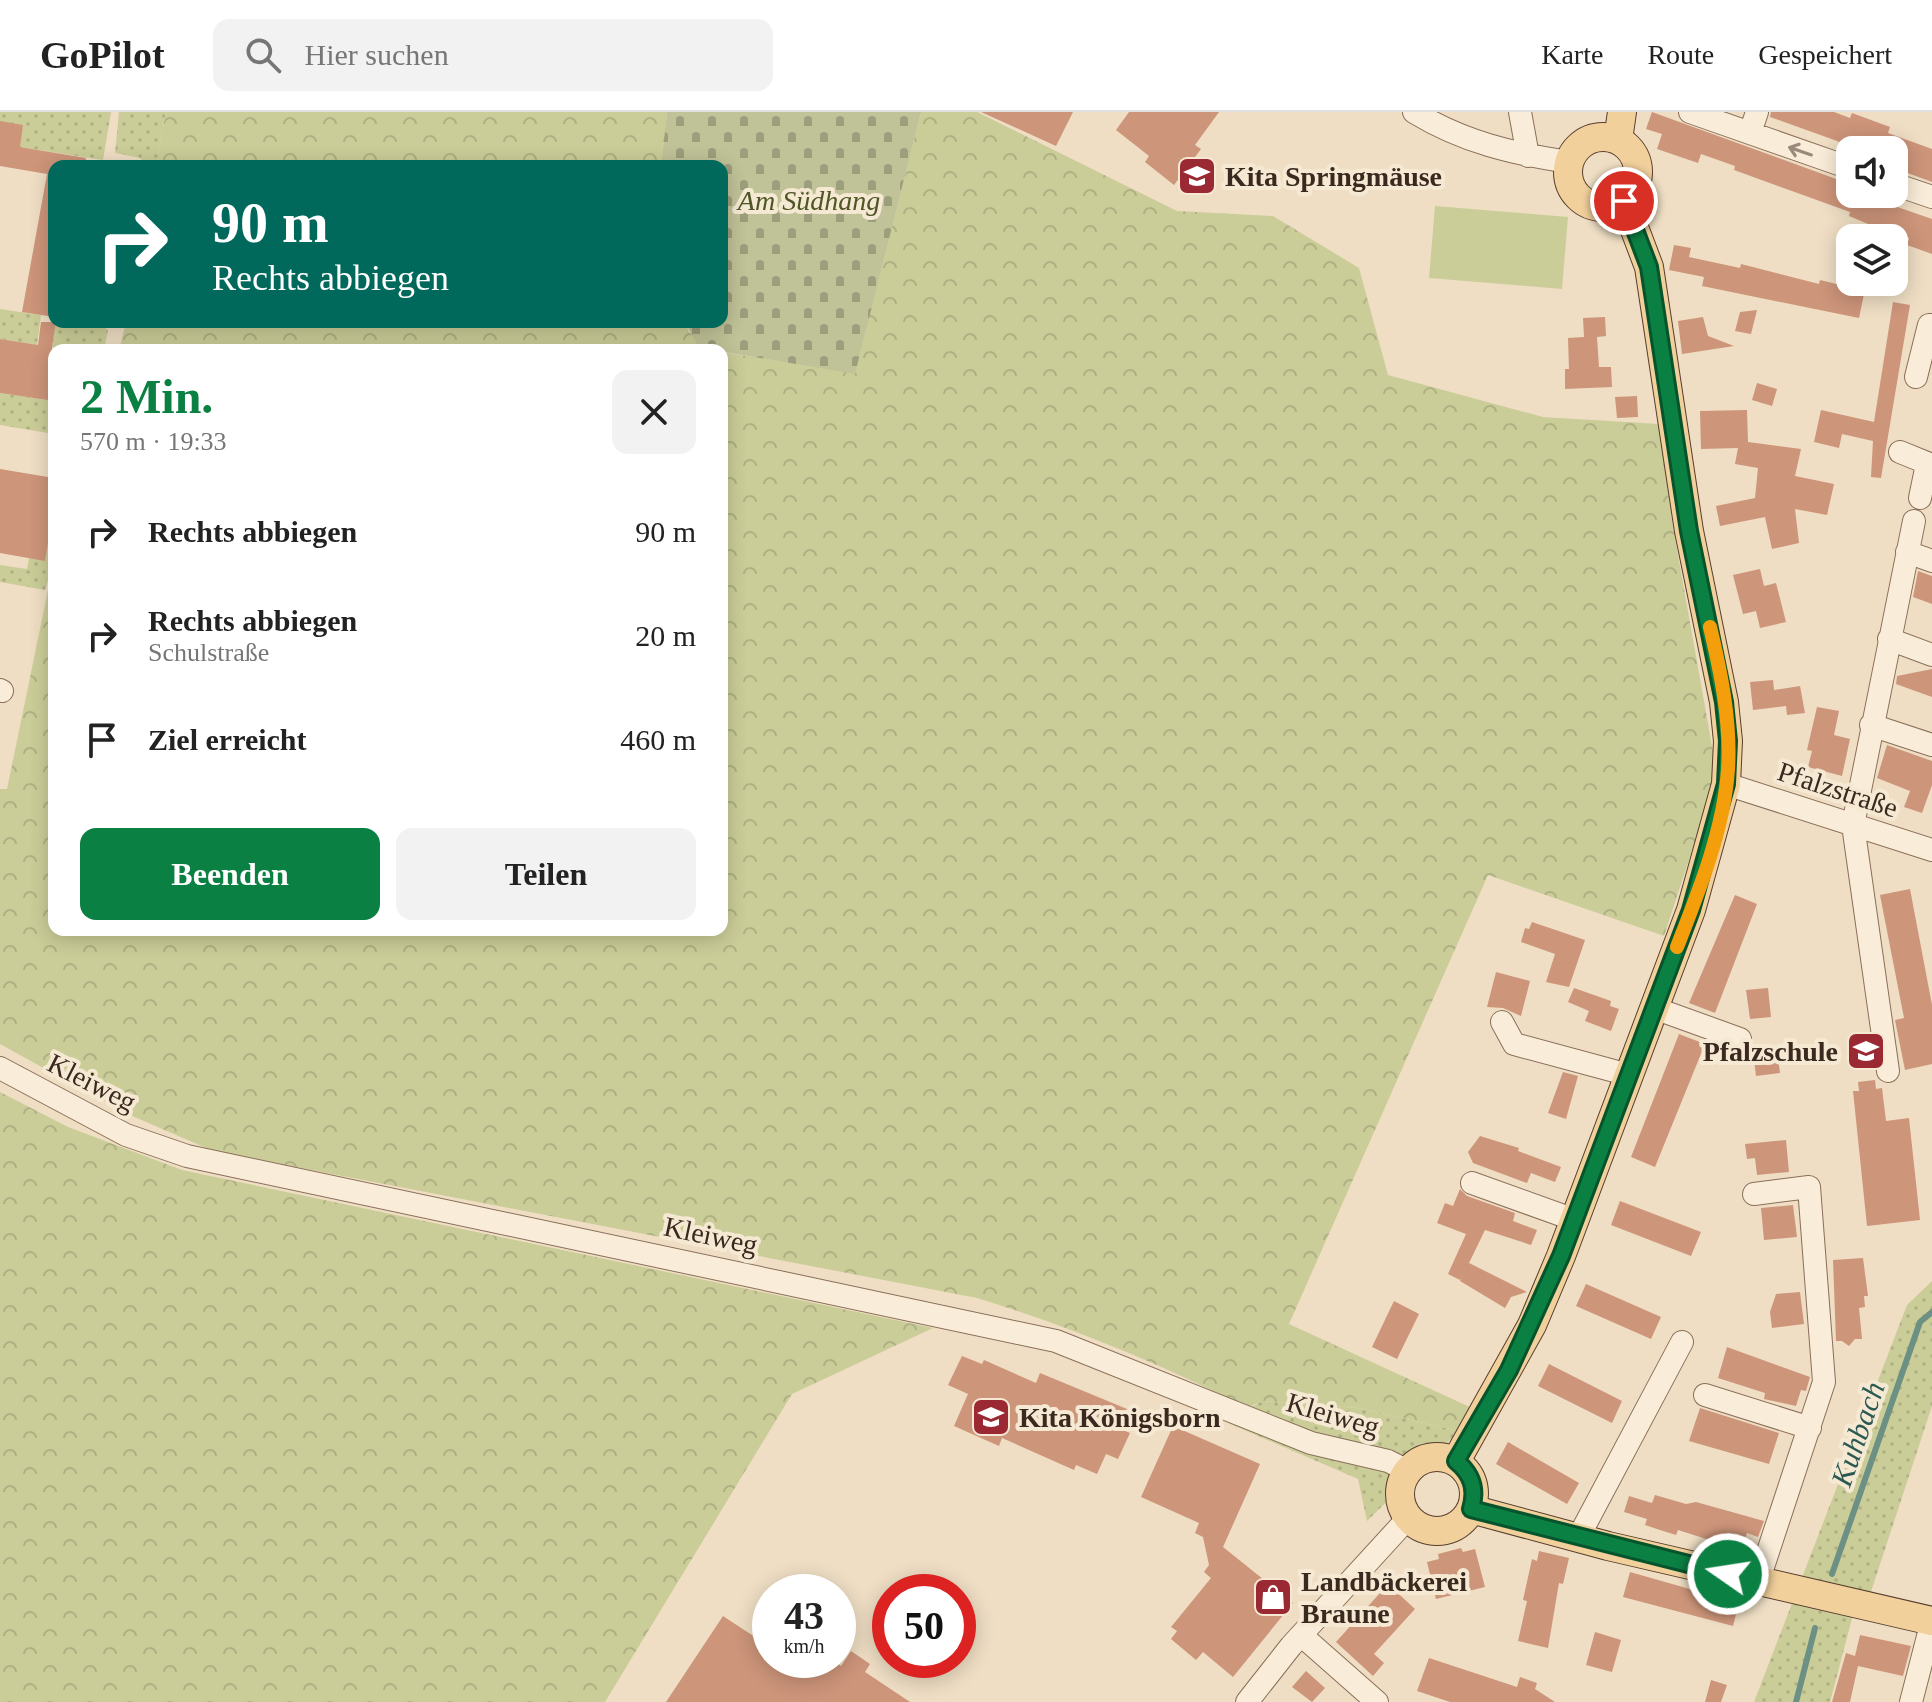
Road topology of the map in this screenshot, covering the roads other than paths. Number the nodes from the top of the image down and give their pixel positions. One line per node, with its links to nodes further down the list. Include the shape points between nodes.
1 (1414, 112): 7 (street, via 1477,143)
2 (1520, 112): 7 (street)
3 (1622, 112): 6 (main road)
4 (1690, 112): 5 (street)
5 (1753, 122): 8 (street, one-way to 5)
6 (1618, 140): 9 (main road, via 1593,138 1578,147); 12 (main road, via 1634,154 1639,174 1636,185)
7 (1528, 156): 9 (street)
8 (1836, 161)
9 (1569, 162): 12 (main road, via 1577,197)
10 (1908, 189): 11 (street)
11 (1932, 197)
12 (1612, 204): 25 (main road, via 1651,295 1689,531 1724,702)
13 (1932, 325): 14 (street)
14 (1916, 377)
15 (1900, 452): 16 (street)
16 (1930, 464): 17 (street)
17 (1920, 498)
18 (1914, 521): 19 (street)
19 (1907, 552): 20 (street); 21 (street)
20 (1932, 561)
21 (1889, 639): 22 (street); 23 (street)
22 (1932, 655)
23 (1871, 725): 24 (street); 26 (street)
24 (1932, 745)
25 (1726, 784): 26 (street, Pfalzstraße); 28 (main road, via 1691,910)
26 (1853, 825): 27 (street, Pfalzstraße); 32 (street)
27 (1932, 850)
28 (1654, 1008): 30 (street); 33 (main road)
29 (1502, 1022): 33 (street, via 1514,1044)
30 (1740, 1039)
31 (0, 1068): 41 (street, Kleiweg, via 126,1135 187,1156 1056,1341 1311,1443 1388,1461)
32 (1888, 1071)
33 (1629, 1075): 36 (main road)
34 (1472, 1183): 36 (street)
35 (1754, 1194): 39 (street, via 1809,1187 1824,1382)
36 (1575, 1220): 40 (main road, via 1532,1325)
37 (1682, 1342): 44 (street)
38 (1705, 1395): 39 (street)
39 (1810, 1428): 45 (street)
40 (1456, 1461): 41 (main road, via 1436,1456); 42 (main road, via 1474,1488)
41 (1408, 1471): 43 (main road, via 1400,1491)
42 (1471, 1509): 43 (main road, via 1446,1530 1424,1528); 44 (main road)
43 (1409, 1517): 47 (street)
44 (1578, 1538): 45 (main road)
45 (1758, 1582): 46 (main road)
46 (1932, 1621): 50 (street)
47 (1301, 1635): 48 (street); 49 (street)
48 (1247, 1702)
49 (1377, 1702)
50 (1911, 1702)

